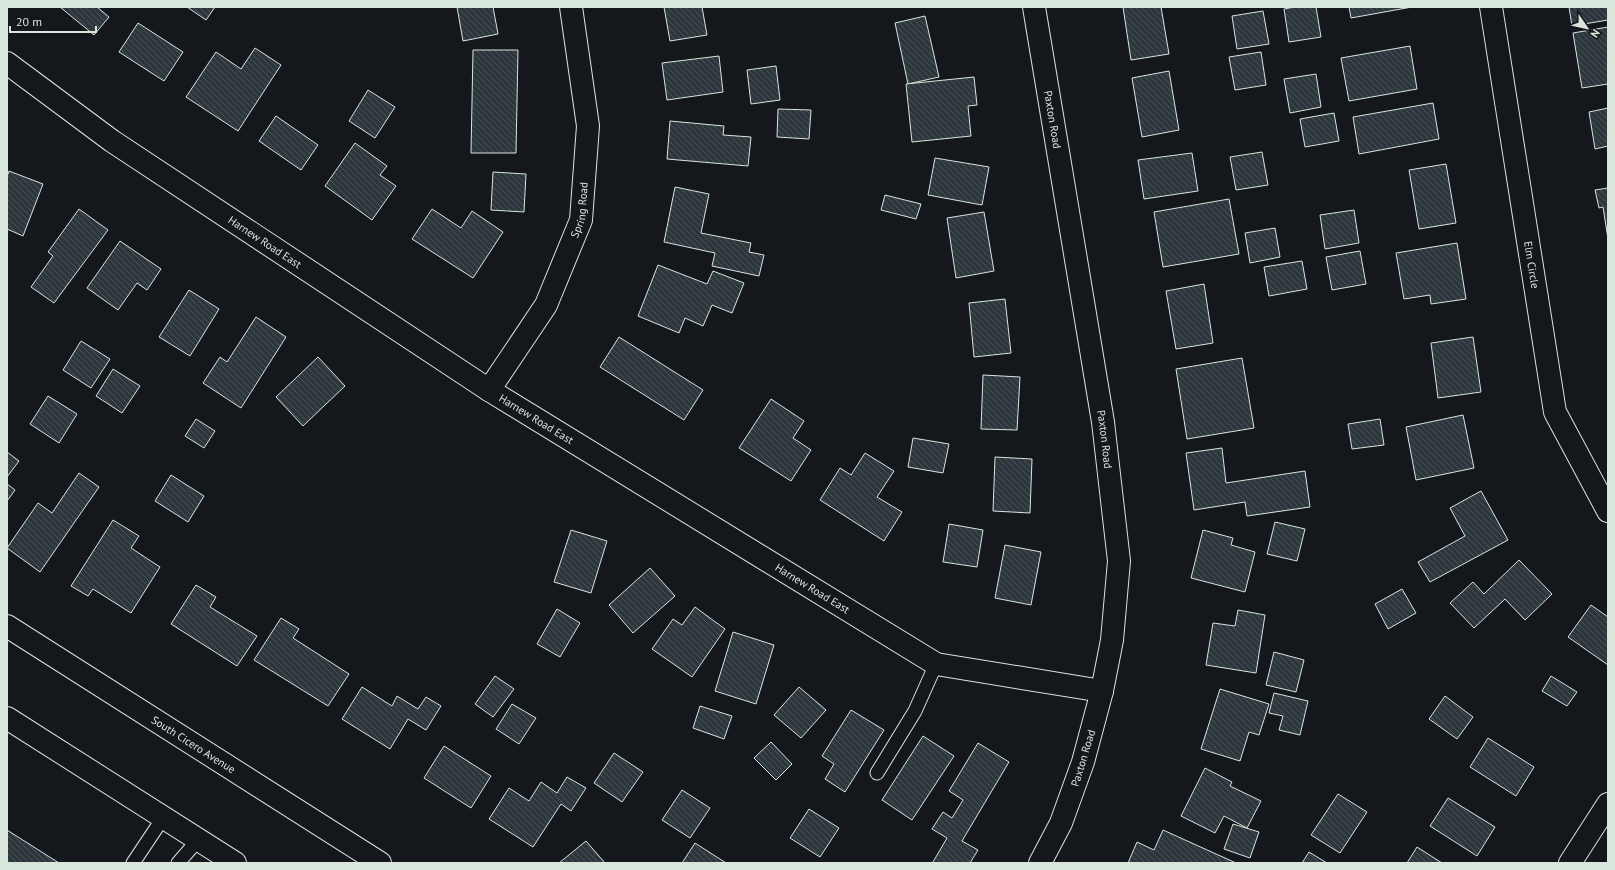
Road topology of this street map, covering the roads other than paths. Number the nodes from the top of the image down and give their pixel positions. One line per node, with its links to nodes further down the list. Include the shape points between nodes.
1 (571, 7): 5 (street, Spring Road, via 588,126 581,220 546,305)
2 (1034, 7): 9 (street, Paxton Road, via 1103,422 1119,561 1112,640)
3 (1491, 7): 6 (street, Elm Circle, via 1555,412)
4 (7, 63): 5 (street, Harnew Road East, via 112,141)
5 (489, 390): 8 (street, Harnew Road East)
6 (1608, 512)
7 (7, 626): 18 (street, South Cicero Avenue)
8 (936, 664): 9 (street, Harnew Road East); 11 (lane, via 915,711)
9 (1102, 691): 19 (street, Paxton Road, via 1083,762 1061,823)
10 (7, 718): 13 (street)
11 (877, 773)
12 (1608, 804): 20 (street)
13 (163, 818): 14 (street); 15 (lane)
14 (198, 840): 16 (lane); 17 (street)
15 (133, 863)
16 (178, 863)
17 (235, 863)
18 (380, 863)
19 (1040, 863)
20 (1570, 863)

